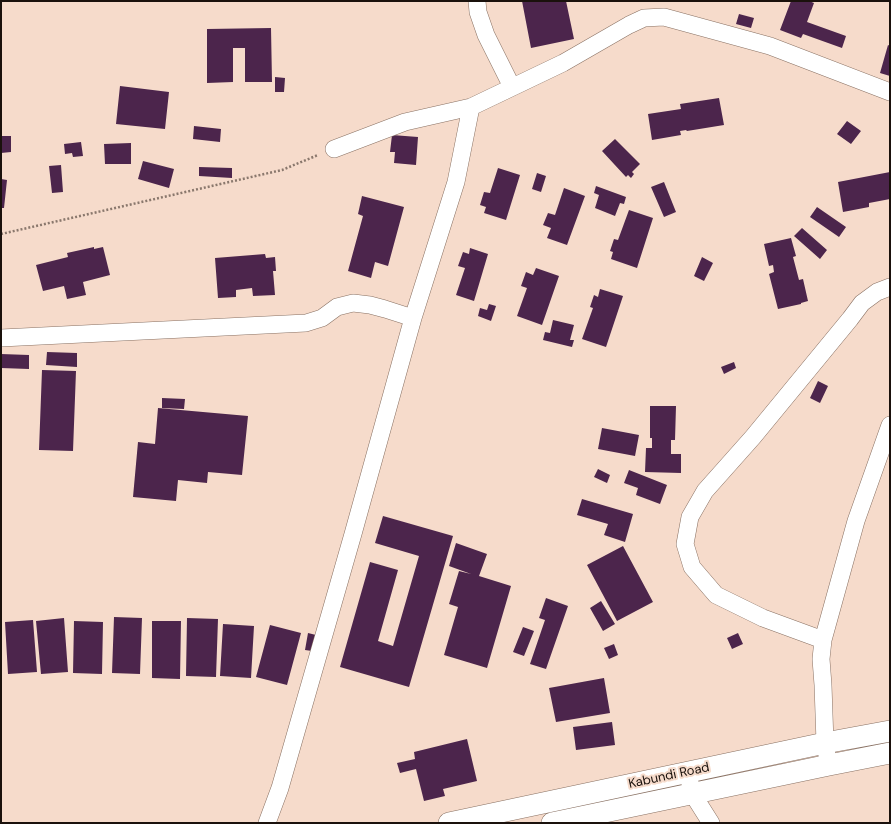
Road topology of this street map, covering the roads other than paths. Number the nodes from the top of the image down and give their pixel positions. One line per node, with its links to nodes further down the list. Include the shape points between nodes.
1 (476, 1): 2 (street, via 486,35)
2 (512, 87): 3 (street, via 644,18 664,18 770,46); 4 (street)
3 (890, 92)
4 (471, 107): 5 (street, via 404,122); 7 (street, via 456,182)
5 (334, 149)
6 (890, 287): 10 (street, via 877,292 862,303 753,437 705,491 690,517 685,544 692,567 716,595 763,618)
7 (413, 318): 8 (street, via 370,305 353,303 306,323); 17 (street, via 280,788)
8 (1, 338)
9 (890, 425): 10 (street, via 856,521)
10 (823, 640): 12 (street, via 821,659)
11 (890, 731): 12 (street, Kabundi Road)
12 (825, 743): 14 (street); 15 (street, Kabundi Road)
13 (890, 753): 14 (street, Kabundi Road)
14 (829, 765): 16 (street, Kabundi Road)
15 (688, 773): 16 (street); 18 (street, Kabundi Road)
16 (692, 793): 19 (street, Kabundi Road); 20 (street)
17 (267, 823)
18 (449, 823)
19 (552, 823)
20 (711, 823)

